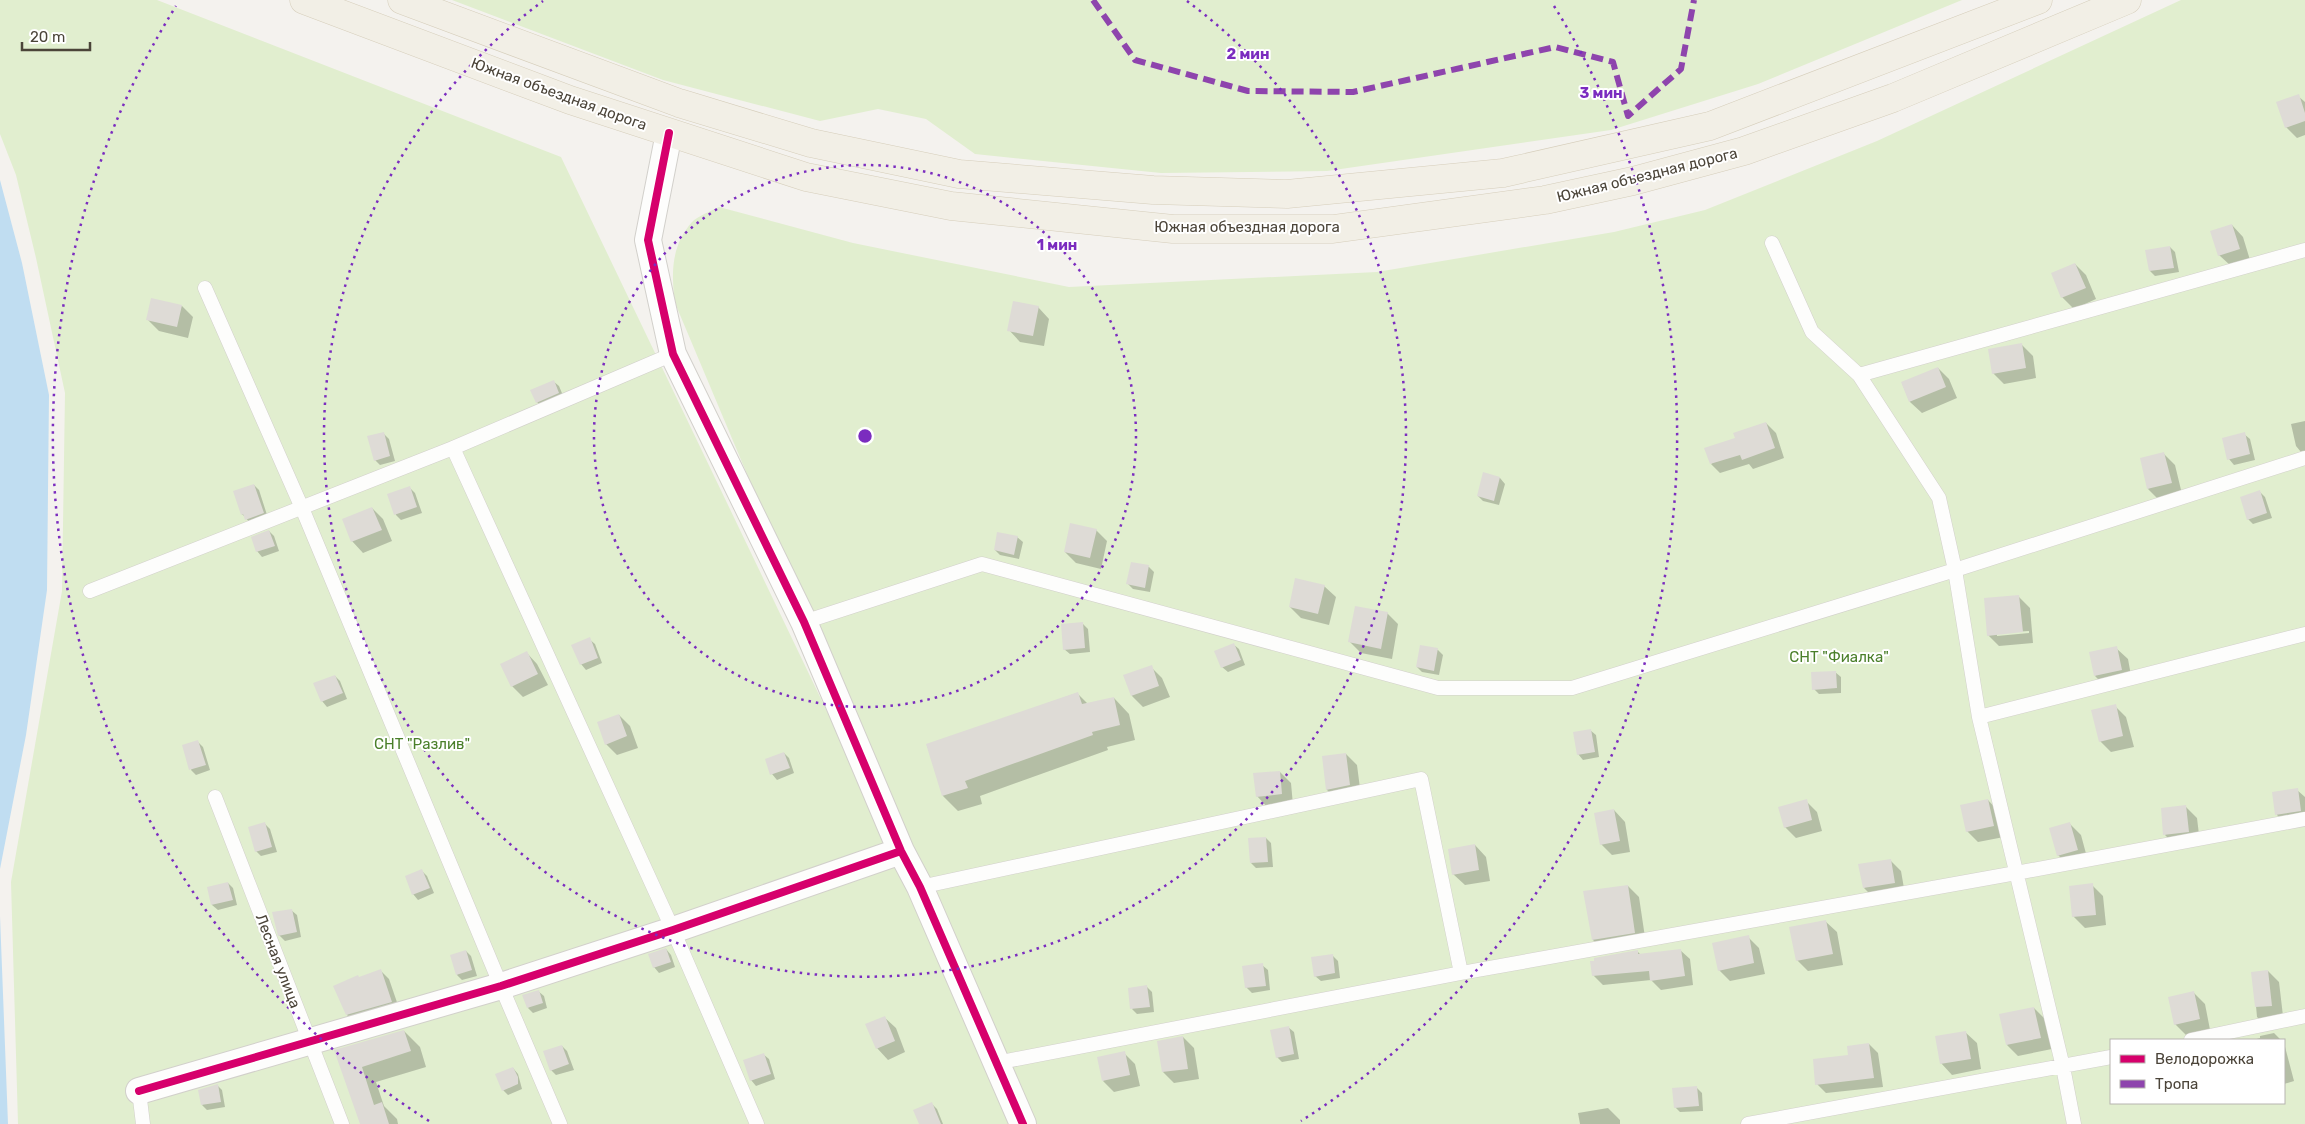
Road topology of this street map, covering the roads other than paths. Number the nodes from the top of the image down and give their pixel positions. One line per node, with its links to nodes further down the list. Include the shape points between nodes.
1 (304, 0): 7 (main road, Южная объездная дорога, via 570,100)
2 (402, 0): 5 (main road)
3 (2038, 0): 6 (main road, via 1710,126 1503,173 1287,194 1153,190 959,174 812,143)
4 (2127, 0): 8 (main road, Южная объездная дорога, via 1893,98 1744,151 1633,181 1545,200 1333,229 1173,229 950,206 806,177)
5 (680, 103): 6 (main road); 7 (main road)
6 (711, 112): 8 (main road)
7 (669, 133): 8 (main road, Южная объездная дорога); 12 (street, via 648,240)
8 (701, 143)
9 (1772, 243): 13 (lane, via 1812,332)
10 (2305, 250): 13 (lane)
11 (205, 288): 16 (lane)
12 (673, 354): 14 (lane); 19 (street)
13 (1859, 375): 17 (lane, via 1939,498)
14 (453, 448): 16 (lane); 27 (lane)
15 (2305, 458): 17 (lane)
16 (302, 508): 18 (lane); 29 (lane)
17 (1955, 570): 19 (lane, via 1572,688 1438,688 982,564); 21 (lane)
18 (90, 591)
19 (804, 622): 24 (street)
20 (2305, 634): 21 (lane)
21 (1979, 717): 25 (lane)
22 (215, 797): 32 (lane, Лесная улица)
23 (2305, 819): 25 (lane)
24 (901, 851): 26 (street); 27 (street)
25 (2016, 873): 28 (lane); 35 (lane)
26 (920, 887): 28 (lane, via 1420,779); 34 (street)
27 (673, 930): 29 (street); 40 (lane)
28 (1461, 973): 34 (lane)
29 (501, 986): 32 (street); 39 (lane)
30 (2305, 1016): 31 (lane)
31 (2196, 1039)
32 (309, 1040): 36 (street); 38 (lane, Лесная улица)
33 (2110, 1057): 35 (lane)
34 (996, 1062): 41 (street)
35 (2063, 1067): 42 (lane); 43 (lane)
36 (139, 1091): 37 (lane)
37 (143, 1124)
38 (342, 1124)
39 (560, 1124)
40 (757, 1124)
41 (1023, 1124)
42 (1748, 1124)
43 (2074, 1124)

